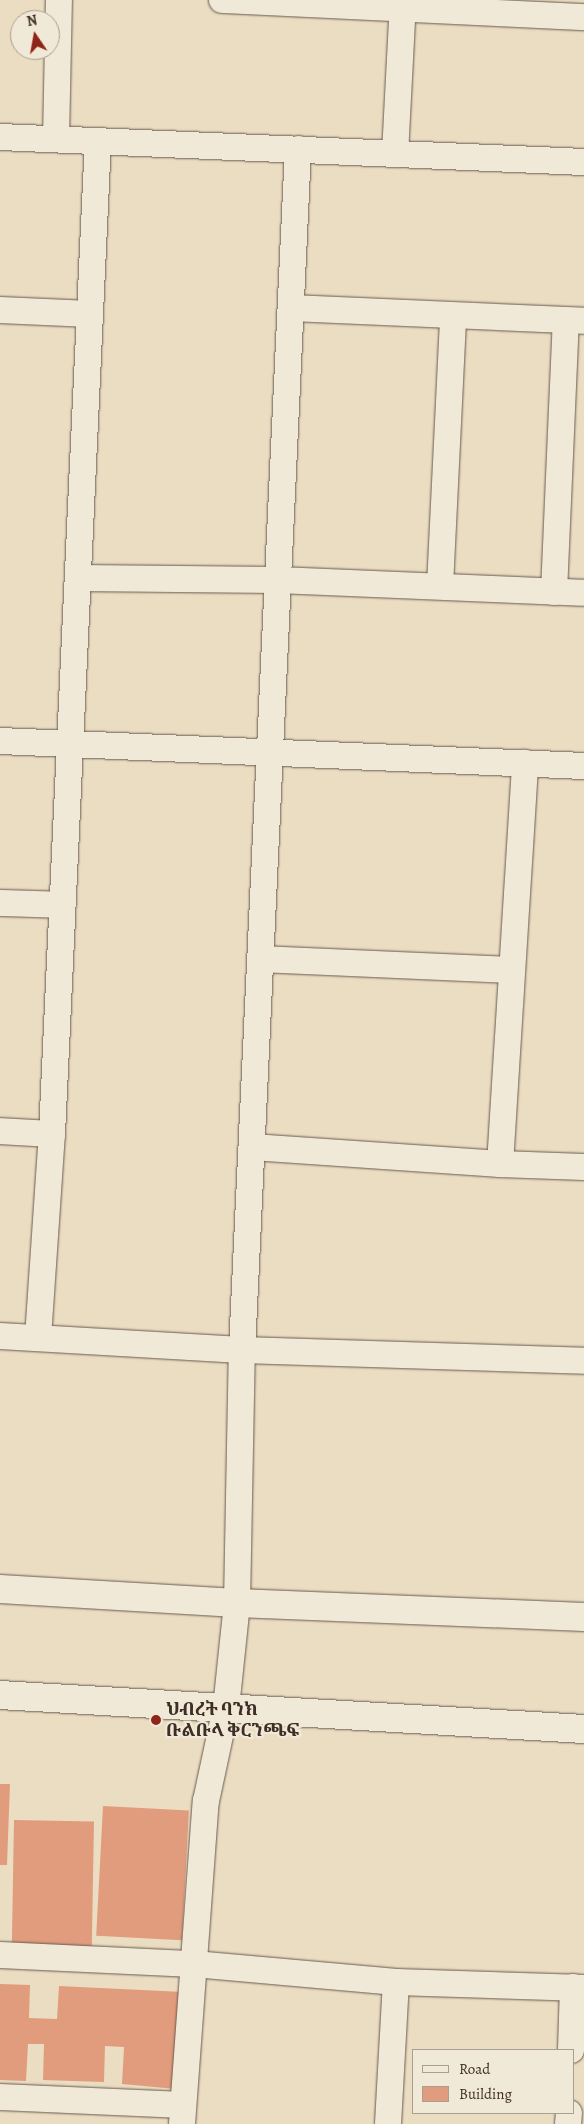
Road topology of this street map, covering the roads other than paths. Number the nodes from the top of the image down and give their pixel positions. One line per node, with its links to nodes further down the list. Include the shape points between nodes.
1 (59, 0): 6 (street)
2 (222, 0): 3 (street)
3 (403, 5): 4 (street); 9 (street)
4 (582, 11)
5 (0, 137): 6 (street)
6 (56, 139): 7 (street)
7 (98, 141): 8 (street); 13 (street)
8 (298, 149): 9 (street); 11 (street)
9 (395, 154): 10 (street)
10 (584, 162)
11 (291, 308): 14 (street); 17 (street)
12 (0, 310): 13 (street)
13 (90, 314): 16 (street)
14 (452, 316): 15 (street); 18 (street)
15 (575, 321): 19 (street)
16 (78, 578): 17 (street); 22 (street)
17 (278, 580): 18 (street); 23 (street)
18 (440, 586): 19 (street)
19 (554, 592): 20 (street)
20 (584, 593)
21 (0, 741): 22 (street)
22 (70, 744): 23 (street); 27 (street)
23 (270, 753): 24 (street); 28 (street)
24 (525, 764): 25 (street); 29 (street)
25 (584, 766)
26 (0, 903): 27 (street)
27 (62, 905): 31 (street)
28 (261, 959): 29 (street); 32 (street)
29 (510, 970): 33 (street)
30 (0, 1131): 31 (street)
31 (52, 1134): 36 (street)
32 (252, 1147): 33 (street); 37 (street)
33 (500, 1164): 34 (street)
34 (584, 1166)
35 (0, 1336): 36 (street)
36 (38, 1338): 37 (street)
37 (242, 1350): 38 (street); 40 (street)
38 (584, 1360)
39 (0, 1589): 40 (main road)
40 (238, 1603): 41 (main road); 43 (street)
41 (584, 1617)
42 (0, 1695): 43 (main road)
43 (226, 1708): 44 (main road); 46 (street, via 206,1801)
44 (584, 1729)
45 (0, 1956): 46 (street)
46 (194, 1964): 47 (street); 51 (street)
47 (396, 1982): 48 (street); 52 (street)
48 (578, 1988): 49 (street)
49 (571, 2049)
50 (0, 2097): 51 (street)
51 (182, 2114)
52 (388, 2124)

